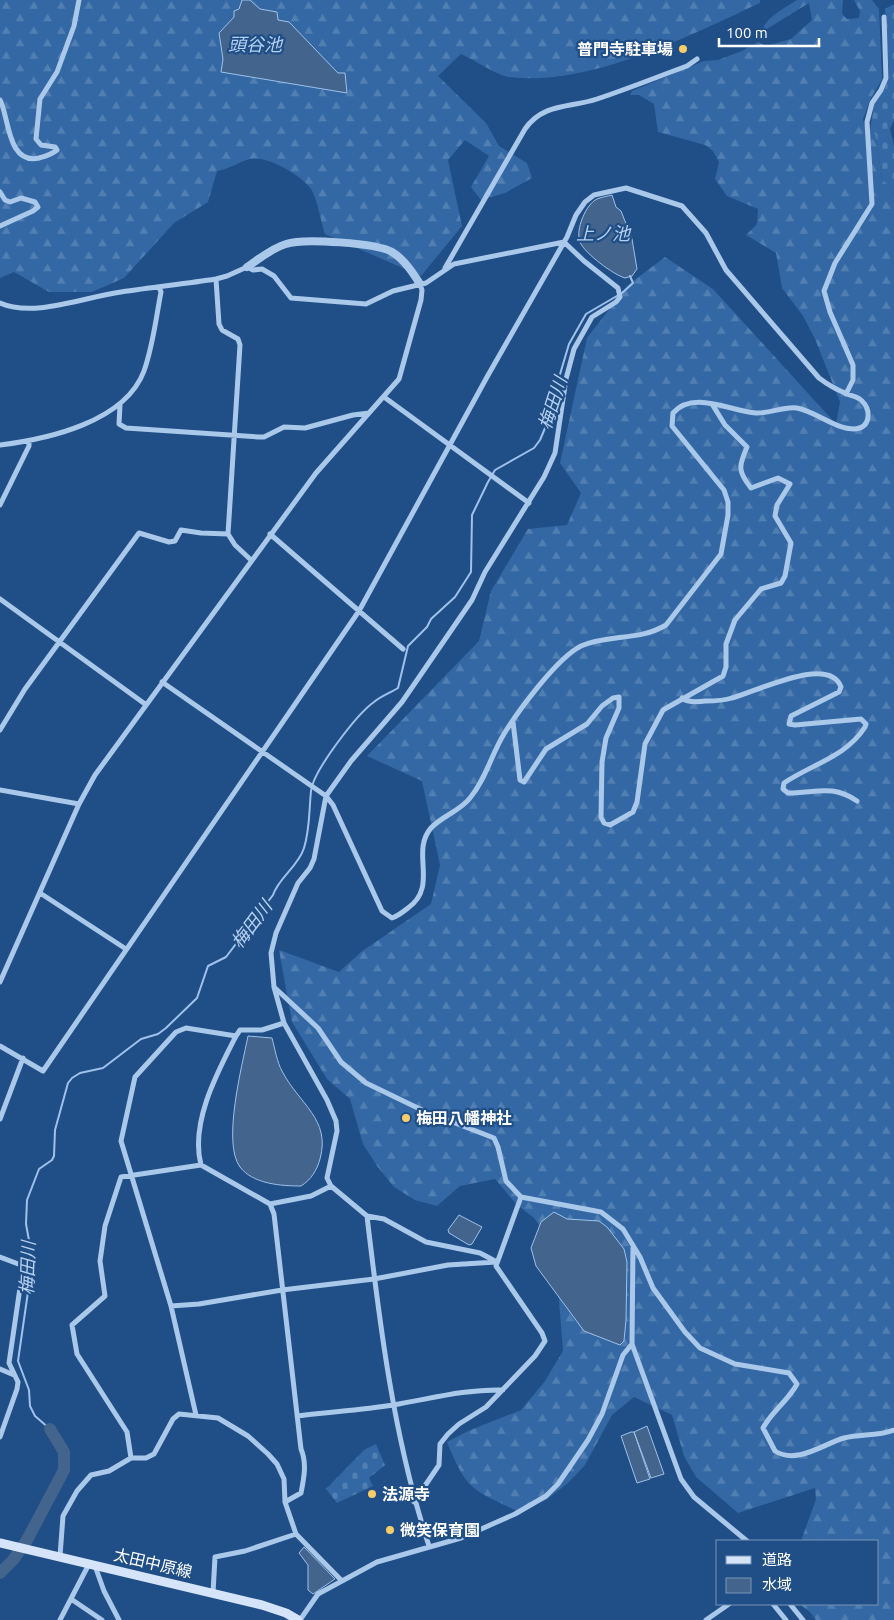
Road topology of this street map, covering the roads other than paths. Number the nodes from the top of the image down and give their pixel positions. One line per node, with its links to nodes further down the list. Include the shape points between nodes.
1 (79, 0): 4 (street, via 74,26 57,72 40,99 36,139 41,145 57,150 34,158 23,155 8,134)
2 (884, 17): 14 (street, via 886,78 872,103 867,122 872,204 835,263 824,291 853,365 853,380)
3 (698, 59): 9 (street, via 595,100 552,108 531,120)
4 (1, 103)
5 (0, 192): 6 (street, via 10,202 21,198 35,202 38,207)
6 (0, 226)
7 (564, 242): 9 (street, via 454,264); 14 (street, via 576,215 594,196 626,188 682,206 706,233 726,270 819,378); 22 (street); 23 (street, via 614,284 620,294 616,302 592,316 574,349 555,453)
8 (246, 267): 10 (street); 11 (street, via 268,271 286,295 303,300 366,304 393,291); 11 (street, via 277,248 300,241 372,247 398,256)
9 (445, 269): 11 (street, via 432,280)
10 (216, 279): 12 (street); 19 (street, via 219,324 222,330 238,339 240,345)
11 (420, 284): 15 (street, via 421,300 399,378)
12 (159, 288): 13 (street, via 37,308 12,308); 17 (street, via 161,292 144,372)
13 (0, 303)
14 (846, 394): 16 (street, via 862,400 869,411 869,418 859,428 837,425 797,408 757,413)
15 (384, 397): 18 (street); 22 (street)
16 (712, 404): 33 (street, via 725,425 747,447 741,461 741,472 751,488 778,478 790,484 777,505 775,516 792,547 785,576 780,583 761,589 735,620 726,644 723,676); 35 (street, via 686,402 673,413 672,426 727,495 728,515 721,554 666,625 653,633 582,646 557,665)
17 (120, 405): 19 (street, via 120,424 126,428); 20 (street, via 63,432)
18 (370, 413): 19 (street, via 305,428 284,427 264,437); 26 (street, via 316,472)
19 (235, 435): 25 (street)
20 (30, 441): 21 (street); 24 (street)
21 (0, 445)
22 (451, 446): 23 (street); 29 (street)
23 (528, 503): 39 (street, via 485,572 472,600 402,702)
24 (0, 505)
25 (228, 534): 27 (street); 30 (street, via 181,530 175,541 169,542 139,533)
26 (270, 534): 27 (street); 29 (street)
27 (251, 560): 32 (street)
28 (0, 599): 30 (street)
29 (359, 611): 31 (street); 37 (street)
30 (58, 642): 34 (street); 36 (street, via 24,689)
31 (403, 649)
32 (162, 682): 34 (street); 37 (street)
33 (682, 698): 35 (street, via 663,710 645,744 633,812 610,825 601,817 602,762 606,738 619,708 618,697 602,706 587,724 546,748 524,782 520,780); 40 (street, via 699,702 721,700 810,674 833,676 839,680 839,692 791,716 789,724 861,719 865,727 849,747 784,782 783,789 788,793 825,789 840,791)
34 (145, 704): 41 (street, via 95,775)
35 (513, 722): 39 (street, via 469,801 428,833 423,857 423,890 410,907 396,917 382,911)
36 (0, 730)
37 (261, 752): 39 (street); 43 (street)
38 (0, 790): 41 (street)
39 (326, 796): 45 (street, via 314,859 298,883 276,933 270,962)
40 (857, 801)
41 (79, 804): 42 (street)
42 (40, 893): 43 (street); 44 (street)
43 (126, 948): 49 (street, via 43,1071)
44 (0, 982)
45 (274, 987): 46 (street); 54 (street, via 318,1028 341,1062 366,1083 424,1111 494,1138 506,1181)
46 (284, 1023): 47 (street, via 262,1030 240,1030); 53 (street, via 336,1121 337,1131 327,1178)
47 (236, 1036): 51 (street, via 208,1092 197,1151); 52 (street, via 186,1028 176,1032 135,1078 121,1141)
48 (0, 1046): 49 (street)
49 (23, 1058): 50 (street)
50 (0, 1119)
51 (201, 1165): 52 (street); 55 (street)
52 (132, 1174): 62 (street); 72 (street, via 121,1177 105,1226 100,1262 105,1296 72,1325 77,1354 127,1432)
53 (331, 1186): 55 (street, via 311,1196); 56 (street)
54 (521, 1197): 57 (street, via 601,1212 623,1229); 59 (street)
55 (270, 1204): 61 (street, via 274,1214)
56 (368, 1216): 59 (street, via 384,1219 426,1242 480,1253); 60 (street)
57 (633, 1245): 63 (street); 70 (street, via 653,1288 700,1348 734,1364 789,1373 797,1384 763,1428 775,1451 789,1455 810,1453 843,1438)
58 (0, 1257): 65 (street, via 21,1265 18,1316 10,1363)
59 (497, 1262): 60 (street, via 448,1265); 66 (street, via 496,1266 545,1341)
60 (374, 1279): 61 (street); 67 (street)
61 (282, 1290): 62 (street); 69 (street)
62 (170, 1306): 68 (street)
63 (632, 1344): 76 (street, via 681,1479 694,1497); 78 (street, via 623,1355 602,1414 558,1484 546,1496 461,1538)
64 (0, 1369): 65 (street)
65 (14, 1375): 71 (street, via 17,1388)
66 (503, 1390): 67 (street, via 479,1389 442,1394); 74 (street, via 486,1407 459,1424 440,1444 439,1466)
67 (394, 1405): 69 (street); 74 (street)
68 (196, 1415): 72 (street, via 179,1414 154,1454 146,1458); 73 (street, via 218,1418 248,1436 268,1454 284,1479)
69 (298, 1416): 73 (street, via 304,1475 301,1493)
70 (894, 1430)
71 (0, 1436)
72 (131, 1458): 79 (street, via 109,1471 90,1475 77,1491 63,1516)
73 (285, 1502): 75 (street)
74 (414, 1502): 78 (street)
75 (296, 1534): 81 (street); 82 (street, via 215,1557)
76 (746, 1540)
77 (0, 1543): 79 (main road, 太田中原線)
78 (429, 1546): 81 (street, via 377,1562)
79 (60, 1556): 80 (main road, 太田中原線)
80 (92, 1564): 82 (main road, 太田中原線); 83 (street); 89 (street)
81 (342, 1582): 90 (street, via 318,1594)
82 (213, 1593): 90 (main road, 太田中原線, via 262,1604)
83 (70, 1599): 87 (street); 88 (street)
84 (728, 1605): 91 (street)
85 (774, 1605): 92 (street)
86 (791, 1605): 93 (street)
87 (60, 1620)
88 (102, 1620)
89 (119, 1620)
90 (299, 1620)
91 (706, 1620)
92 (786, 1620)
93 (803, 1620)

